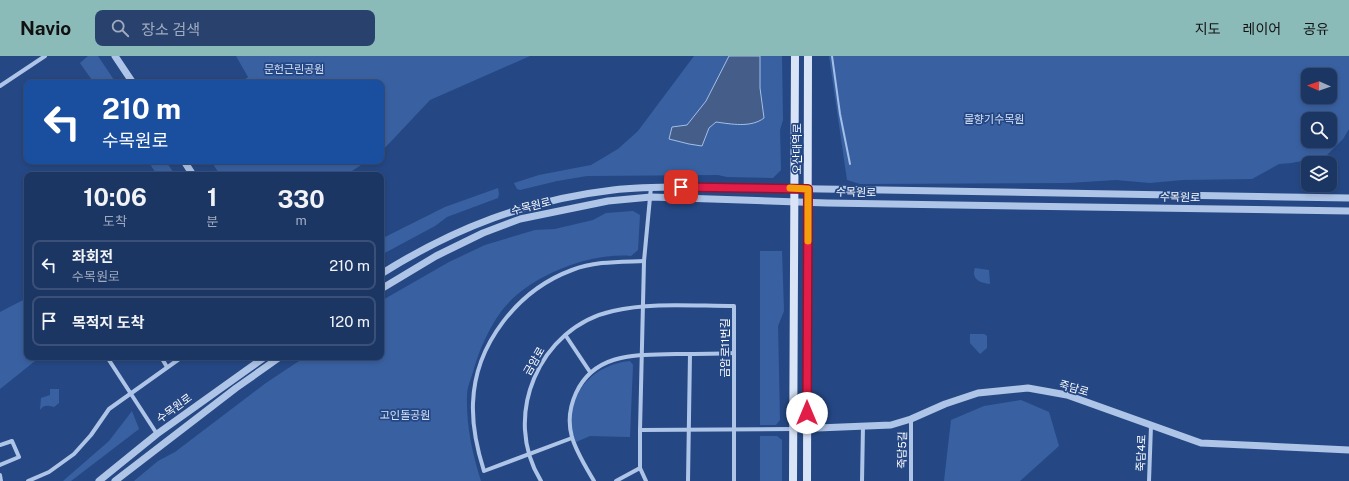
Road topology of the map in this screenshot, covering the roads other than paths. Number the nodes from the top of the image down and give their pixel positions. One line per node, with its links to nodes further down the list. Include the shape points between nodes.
1 (45, 56): 6 (street)
2 (115, 56): 5 (street)
3 (795, 56): 8 (main road, 오산대역로)
4 (808, 56): 9 (main road, 오산대역로)
5 (131, 80)
6 (0, 86)
7 (651, 187): 8 (street, 수목원로); 10 (street); 16 (street, 수목원로, via 583,194 517,210 444,238)
8 (796, 189): 9 (street, 수목원로); 12 (main road, 오산대역로)
9 (808, 189): 11 (street, 수목원로); 13 (main road, 오산대역로)
10 (651, 198): 12 (street, 수목원로); 15 (street); 17 (street, 수목원로, via 608,201 520,219 483,233 436,256)
11 (1349, 198)
12 (795, 202): 13 (street, 수목원로); 35 (main road, 오산대역로)
13 (808, 202): 14 (street, 수목원로); 34 (main road, 오산대역로)
14 (1349, 210)
15 (644, 261): 18 (street); 43 (street, via 590,265 572,270 524,299 495,332 484,353 473,402 475,437 484,471)
16 (384, 272)
17 (384, 287)
18 (643, 306): 19 (street, 금암로, via 600,314); 20 (street, 금암로11번길, via 734,306); 21 (street)
19 (566, 336): 29 (street); 43 (street, 금암로, via 552,347 531,385 524,409)
20 (734, 353): 22 (street); 38 (street, 금암로11번길)
21 (642, 354): 22 (street); 29 (street, via 624,356); 36 (street)
22 (690, 354): 37 (street)
23 (110, 360): 30 (street)
24 (163, 360): 28 (street)
25 (178, 360): 28 (street)
26 (261, 360): 39 (street, 수목원로)
27 (276, 360): 50 (street, 수목원로)
28 (167, 367): 30 (street)
29 (590, 372): 40 (street, via 580,384 572,402 569,420)
30 (130, 393): 39 (street); 48 (street, via 109,409 74,454 49,472)
31 (911, 419): 32 (street, 죽담로, via 891,425); 33 (street, 죽담로, via 978,393 1028,388 1067,395); 60 (street, 죽담5길)
32 (863, 426): 34 (street, 죽담로); 59 (street)
33 (1151, 426): 42 (street, 죽담로, via 1201,443); 61 (street, 죽담4로)
34 (807, 428): 35 (street, 죽담로); 58 (main road, 오산대역로)
35 (793, 429): 38 (street); 57 (main road, 오산대역로)
36 (640, 430): 37 (street); 45 (street)
37 (688, 430): 38 (street); 55 (street)
38 (733, 430): 56 (street, 금암로11번길)
39 (157, 434): 49 (street, 수목원로)
40 (572, 438): 43 (street); 52 (street)
41 (0, 445): 44 (street, via 12,441 19,457)
42 (1349, 450)
43 (528, 454): 51 (street, 금암로)
44 (0, 465)
45 (640, 468): 53 (street); 54 (street)
46 (0, 474): 47 (street)
47 (1, 481)
48 (28, 481)
49 (99, 481)
50 (115, 481)
51 (541, 481)
52 (594, 481)
53 (616, 481)
54 (646, 481)
55 (688, 481)
56 (734, 481)
57 (793, 481)
58 (807, 481)
59 (862, 481)
60 (911, 481)
61 (1149, 481)

